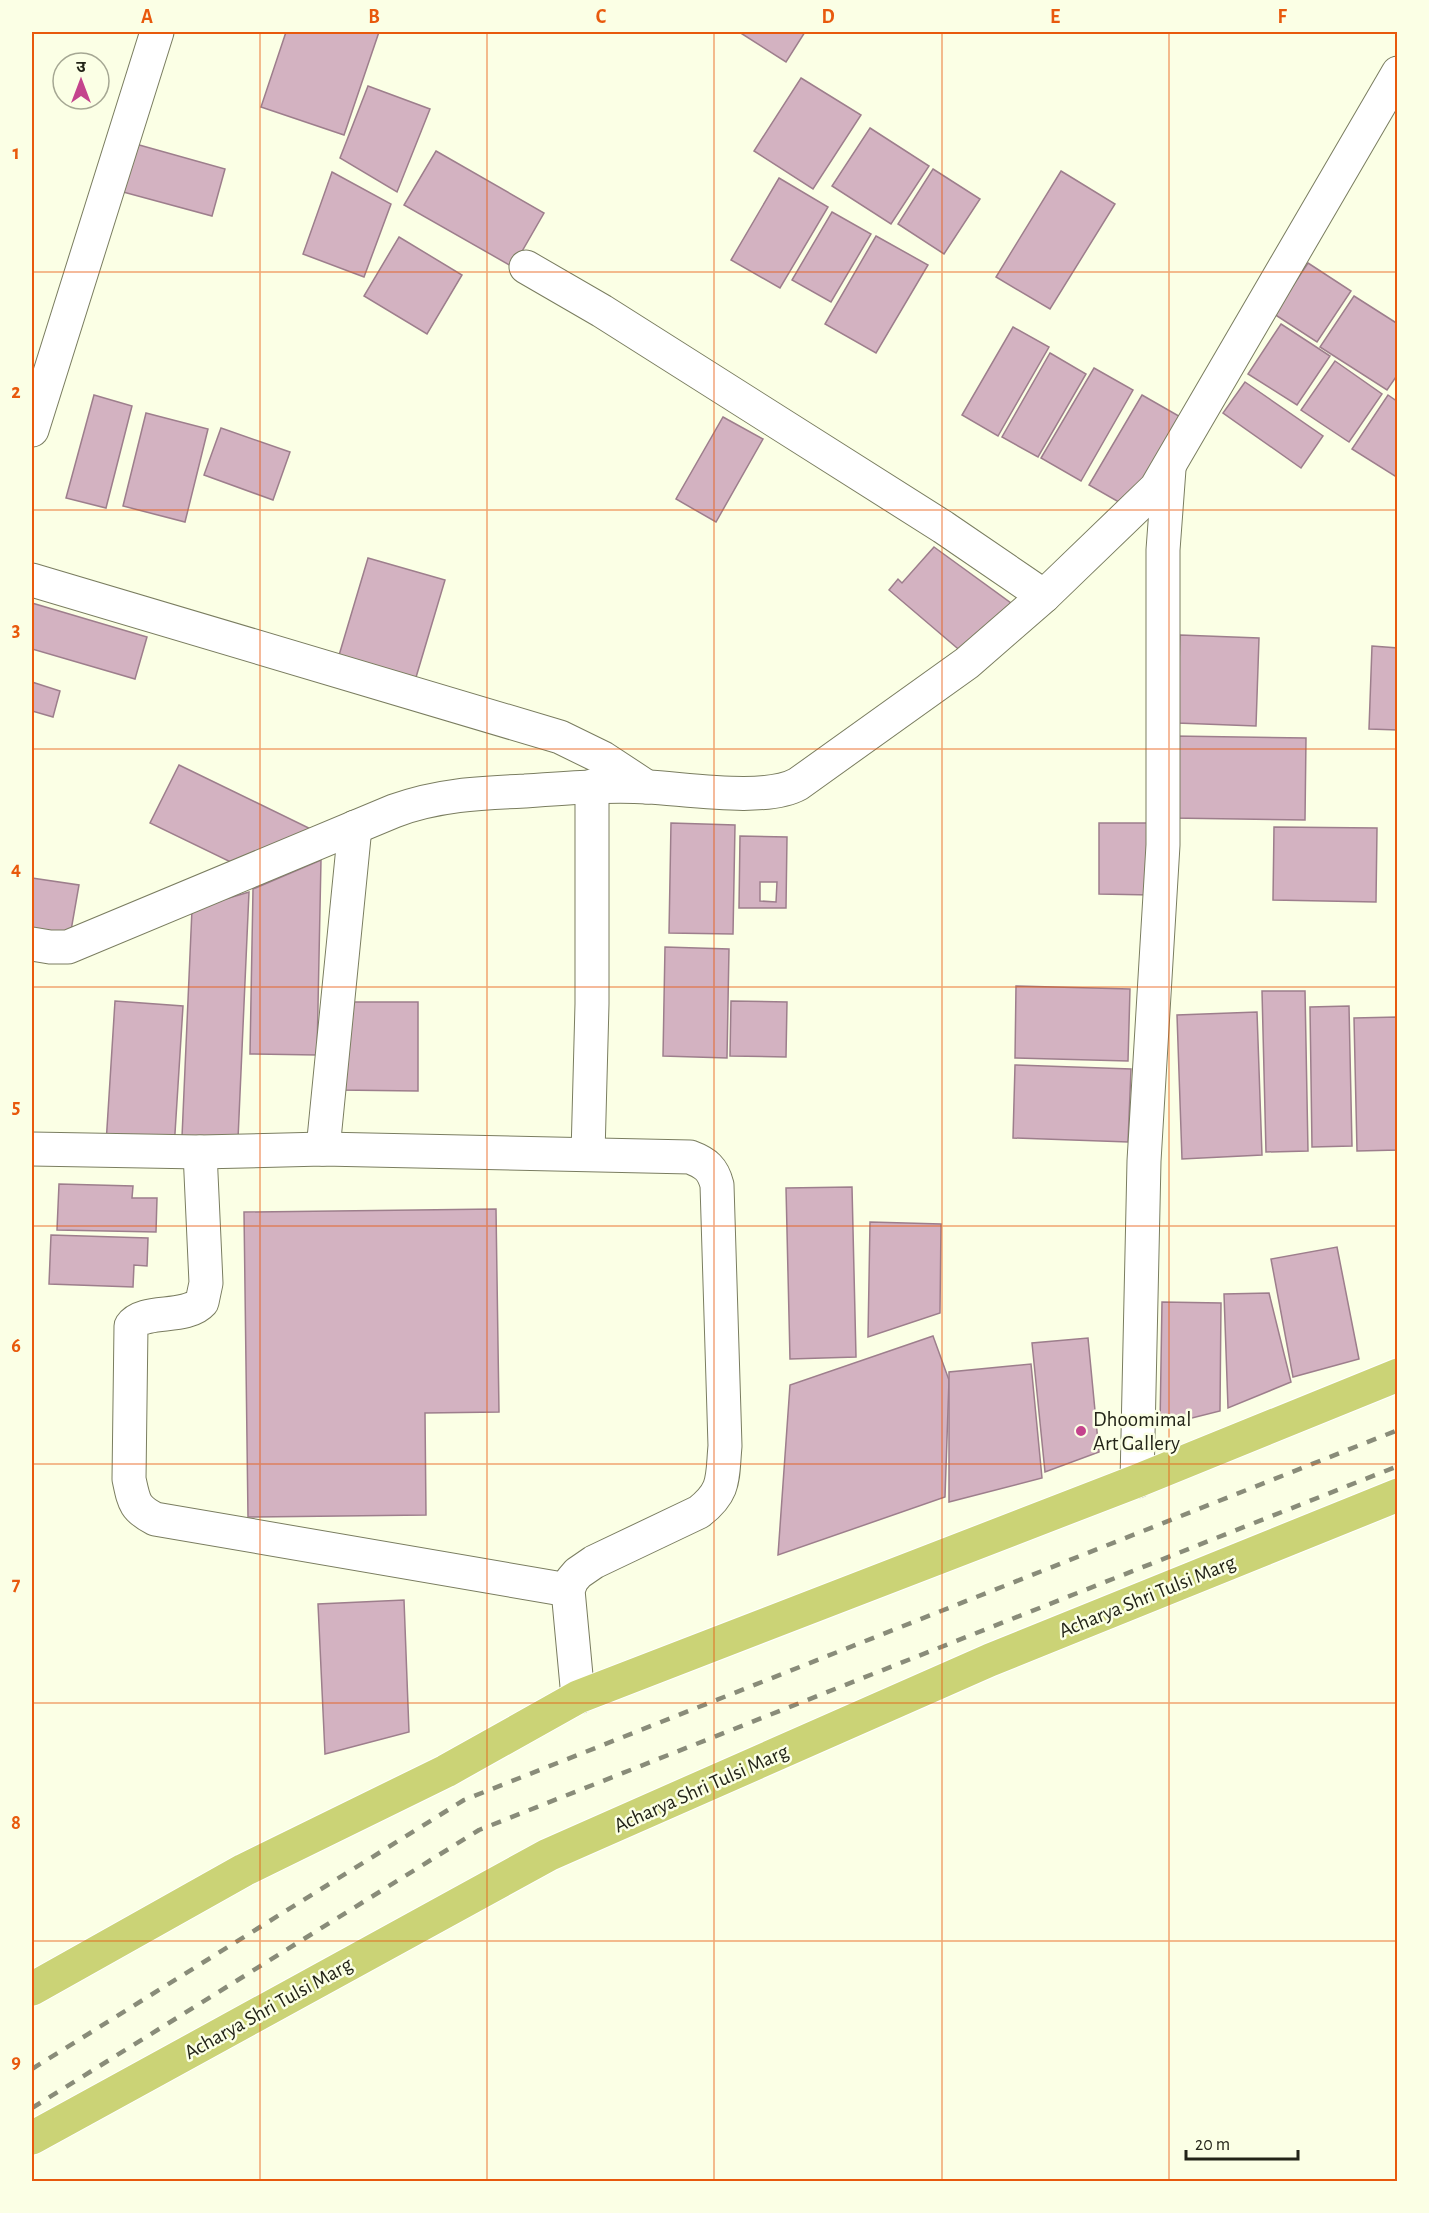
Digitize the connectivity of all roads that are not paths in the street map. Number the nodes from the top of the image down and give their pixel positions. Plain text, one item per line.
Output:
1 (157, 32) edge
2 (1398, 73) edge
3 (526, 267) dead end
4 (32, 430) edge
5 (1169, 469) junction
6 (32, 580) edge
7 (1044, 596) junction
8 (592, 786) junction
9 (647, 787) junction
10 (355, 827) junction
11 (32, 944) edge
12 (32, 1149) edge
13 (323, 1149) junction
14 (200, 1152) junction
15 (588, 1154) junction
16 (1398, 1375) edge
17 (1137, 1481) junction
18 (1398, 1495) edge
19 (568, 1590) junction
20 (578, 1697) junction
21 (32, 1989) edge
22 (32, 2138) edge

1 - 4 street
2 - 5 street
3 - 7 street
5 - 7 street
5 - 17 street
6 - 9 street
7 - 9 street
8 - 9 street
8 - 10 street
8 - 15 street
10 - 11 street
10 - 13 street
12 - 14 street
13 - 14 street
13 - 15 street
14 - 19 street
15 - 19 street
16 - 17 highway
17 - 20 highway
18 - 22 highway, Acharya Shri Tulsi Marg
19 - 20 street
20 - 21 highway

